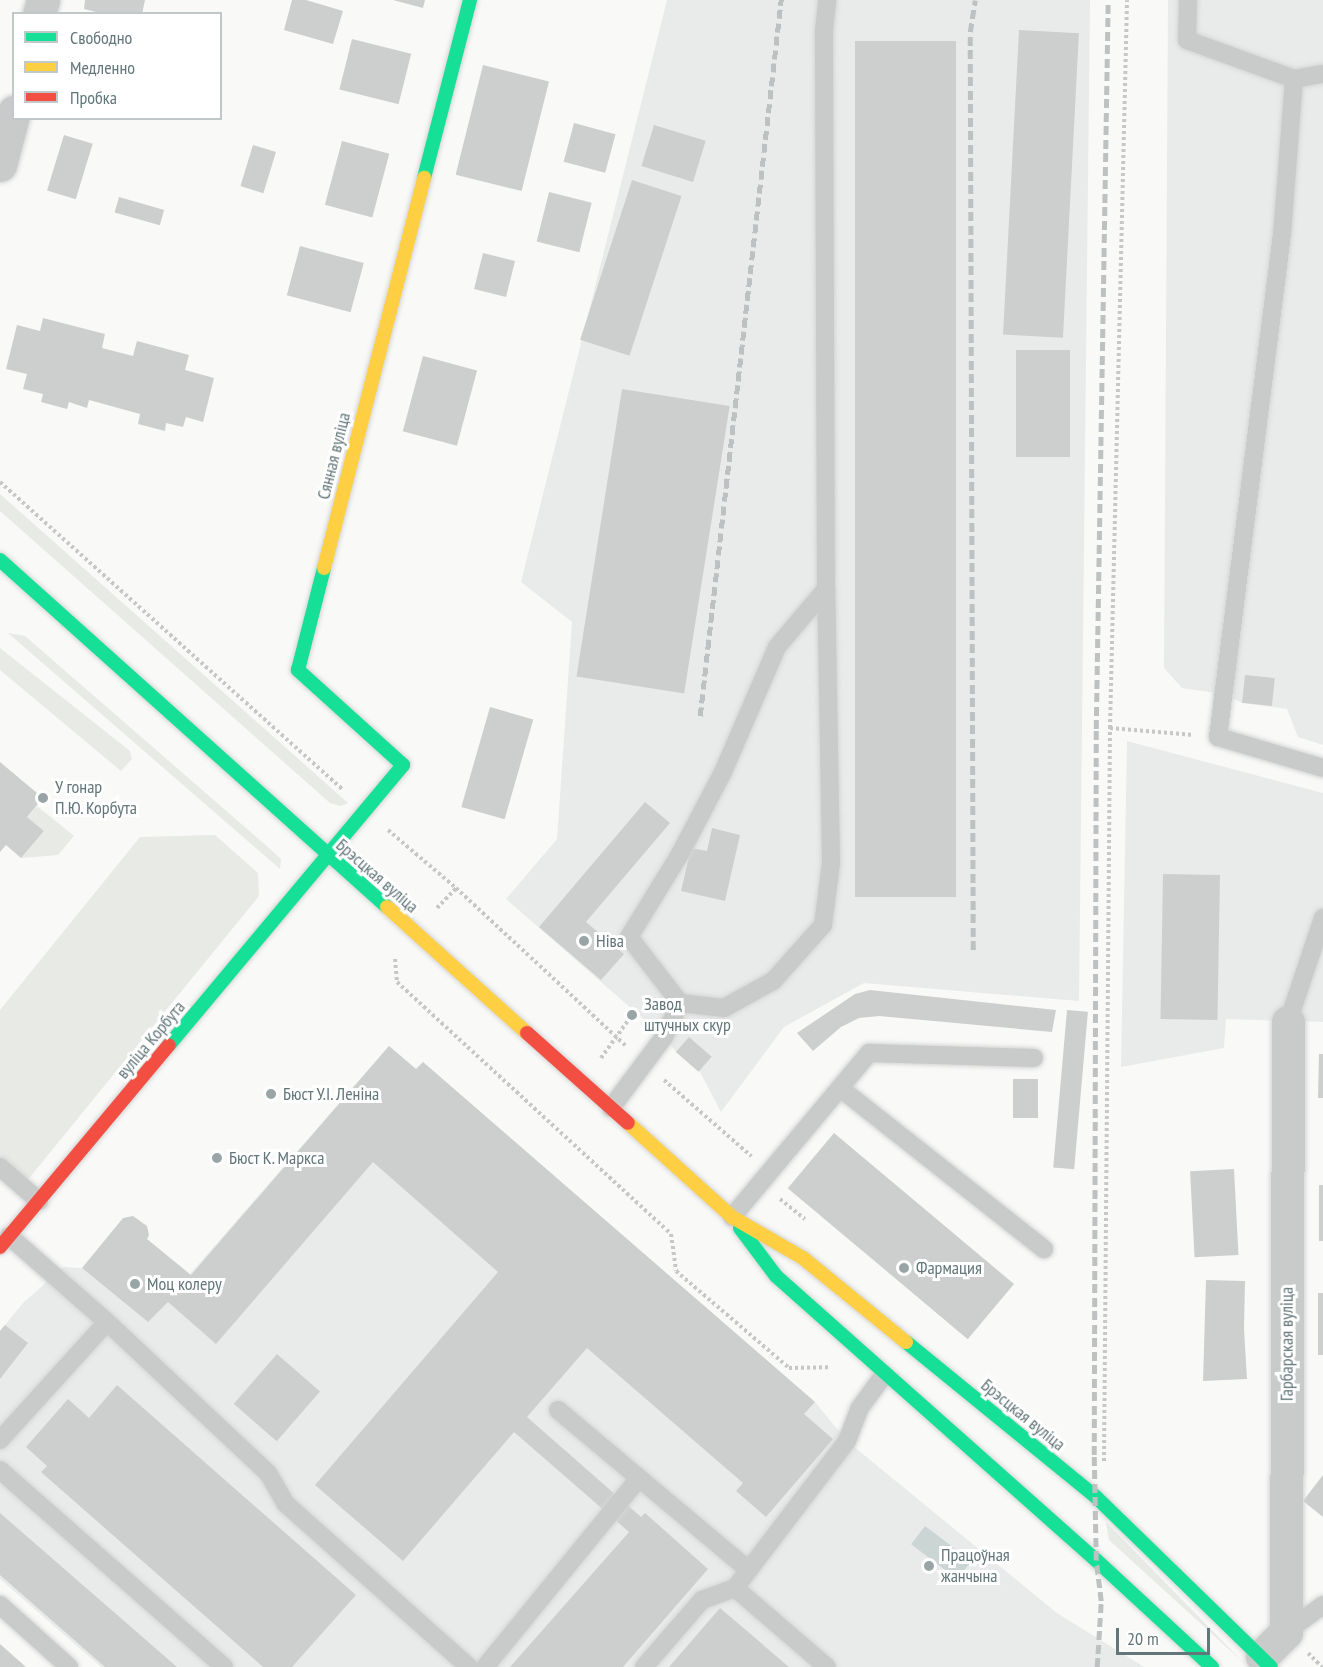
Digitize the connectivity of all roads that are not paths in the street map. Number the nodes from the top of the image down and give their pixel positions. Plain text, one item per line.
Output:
1 (470, 0) edge
2 (827, 0) edge
3 (1188, 0) edge
4 (1323, 74) edge
5 (1294, 79) junction
6 (12, 120) edge
7 (0, 165) edge
8 (0, 560) edge
9 (826, 589) junction
10 (1323, 768) edge
11 (328, 857) junction
12 (1323, 918) edge
13 (680, 1003) junction
14 (1288, 1022) joint
15 (1034, 1058) dead end
16 (840, 1088) junction
17 (610, 1108) junction
18 (0, 1167) edge
19 (39, 1201) junction
20 (732, 1217) junction
21 (5, 1241) edge
22 (1044, 1249) dead end
23 (107, 1322) junction
24 (884, 1375) junction
25 (558, 1410) dead end
26 (0, 1440) edge
27 (0, 1470) edge
28 (639, 1478) junction
29 (749, 1569) junction
30 (735, 1588) junction
31 (0, 1605) edge
32 (1323, 1605) edge
33 (1286, 1632) junction
34 (1267, 1662) edge
35 (69, 1667) edge
36 (224, 1667) edge
37 (469, 1667) edge
38 (485, 1667) edge
39 (644, 1667) edge
40 (827, 1667) edge
41 (1212, 1667) edge

1 - 11 main road, Сянная вуліца
2 - 9 lane
3 - 5 lane
4 - 5 lane
5 - 10 lane
6 - 7 street
8 - 11 main road, Брэсцкая вуліца
9 - 13 lane
9 - 13 lane
11 - 17 main road, Брэсцкая вуліца
11 - 19 main road, вуліца Корбута
12 - 14 lane
13 - 17 lane
14 - 33 street, Гарбарская вуліца
15 - 16 lane
16 - 20 lane
16 - 22 lane
17 - 20 main road, Брэсцкая вуліца
18 - 19 lane
19 - 21 main road, вуліца Корбута
20 - 24 main road, Брэсцкая вуліца
20 - 34 main road, Брэсцкая вуліца
21 - 23 lane
23 - 26 lane
23 - 37 lane
24 - 29 lane
24 - 41 main road, Брэсцкая вуліца
25 - 28 lane
27 - 36 lane
28 - 29 lane
28 - 38 lane
29 - 30 lane
30 - 39 lane
30 - 40 lane
31 - 35 lane
32 - 33 lane
33 - 34 street

